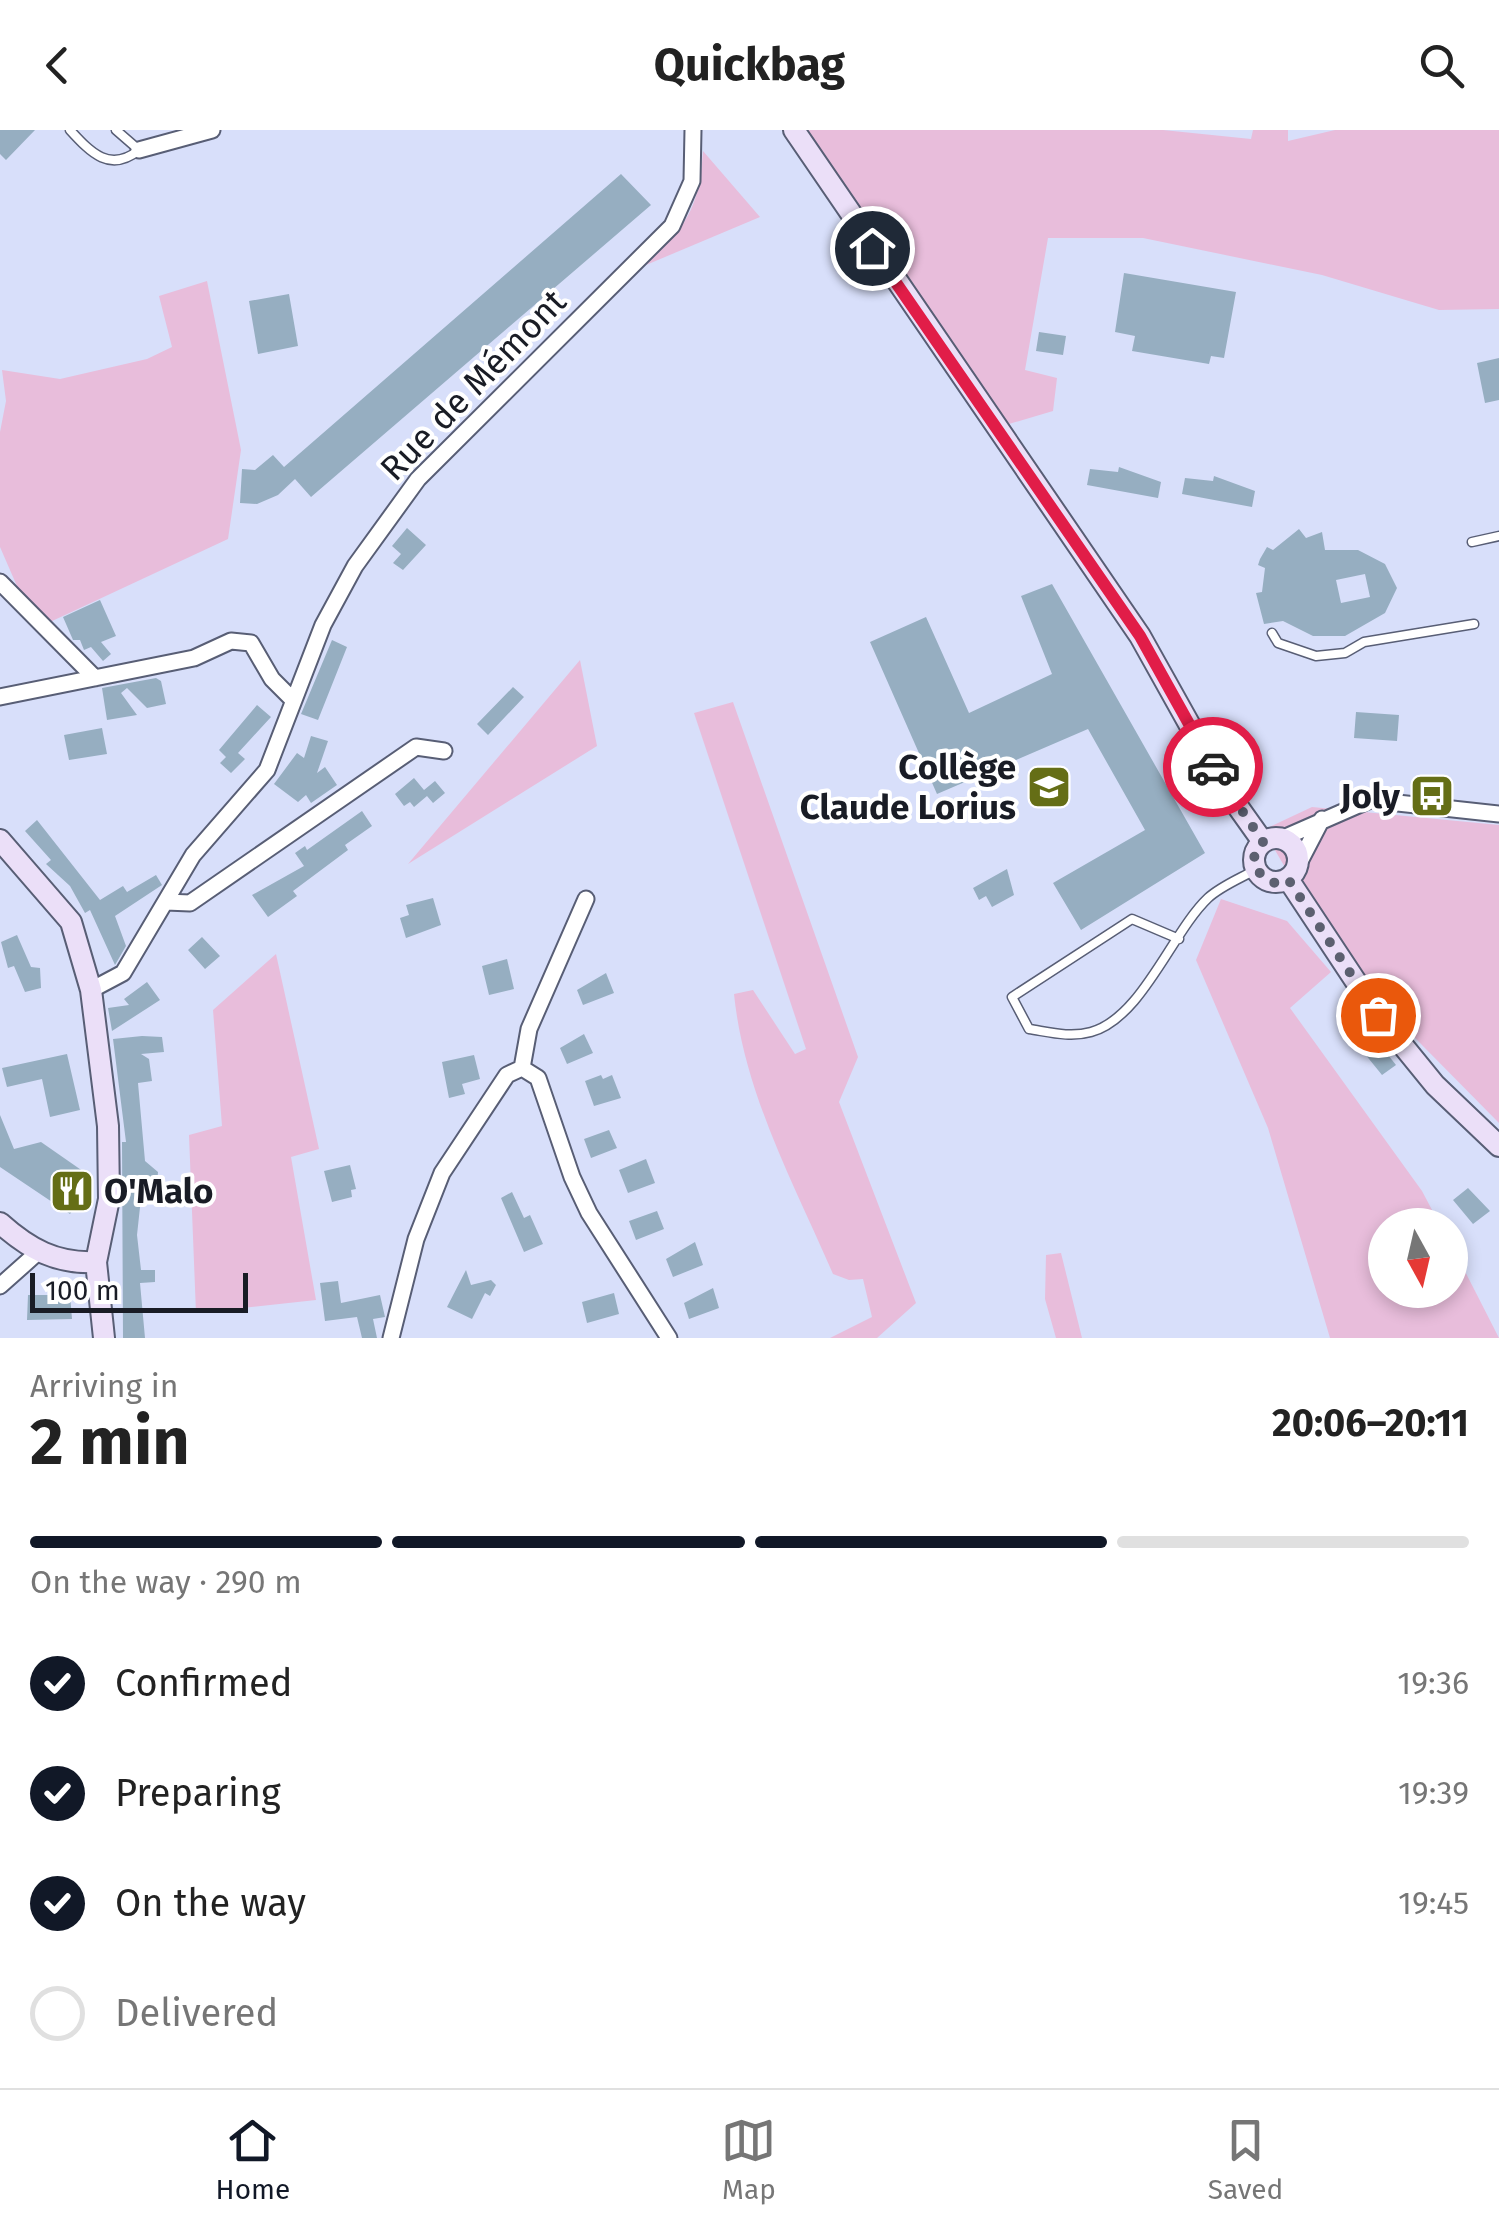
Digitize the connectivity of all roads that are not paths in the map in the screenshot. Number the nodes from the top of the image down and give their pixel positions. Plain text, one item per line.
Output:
1 (70, 130) edge
2 (116, 130) edge
3 (212, 130) edge
4 (693, 130) edge
5 (794, 130) edge
6 (139, 150) junction
7 (1499, 536) edge
8 (1472, 542) dead end
9 (0, 582) edge
10 (1474, 624) dead end
11 (1272, 633) dead end
12 (95, 678) junction
13 (0, 697) edge
14 (292, 699) junction
15 (444, 751) dead end
16 (1499, 814) edge
17 (1322, 819) junction
18 (0, 840) edge
19 (1272, 840) junction
20 (1256, 870) junction
21 (1293, 873) junction
22 (586, 900) dead end
23 (166, 902) junction
24 (1179, 938) junction
25 (90, 990) junction
26 (522, 1068) junction
27 (1499, 1146) edge
28 (0, 1223) edge
29 (37, 1253) junction
30 (96, 1262) junction
31 (0, 1286) edge
32 (104, 1338) edge
33 (390, 1338) edge
34 (669, 1338) edge

1 - 6 lane
2 - 6 lane
3 - 6 street
4 - 14 street, Rue de Mémont
5 - 19 street
7 - 8 lane
9 - 12 street
10 - 11 lane
12 - 13 street
12 - 14 street
14 - 23 street, Rue de Mémont
15 - 23 street
16 - 17 street
17 - 19 street
17 - 21 street
18 - 25 street
19 - 20 street
19 - 21 street
20 - 21 street
20 - 24 lane
21 - 27 street
22 - 26 street
23 - 25 street, Rue de Mémont
24 - 24 lane
25 - 30 street
26 - 33 street
26 - 34 street
28 - 29 street
29 - 30 street
29 - 31 street
30 - 32 street

